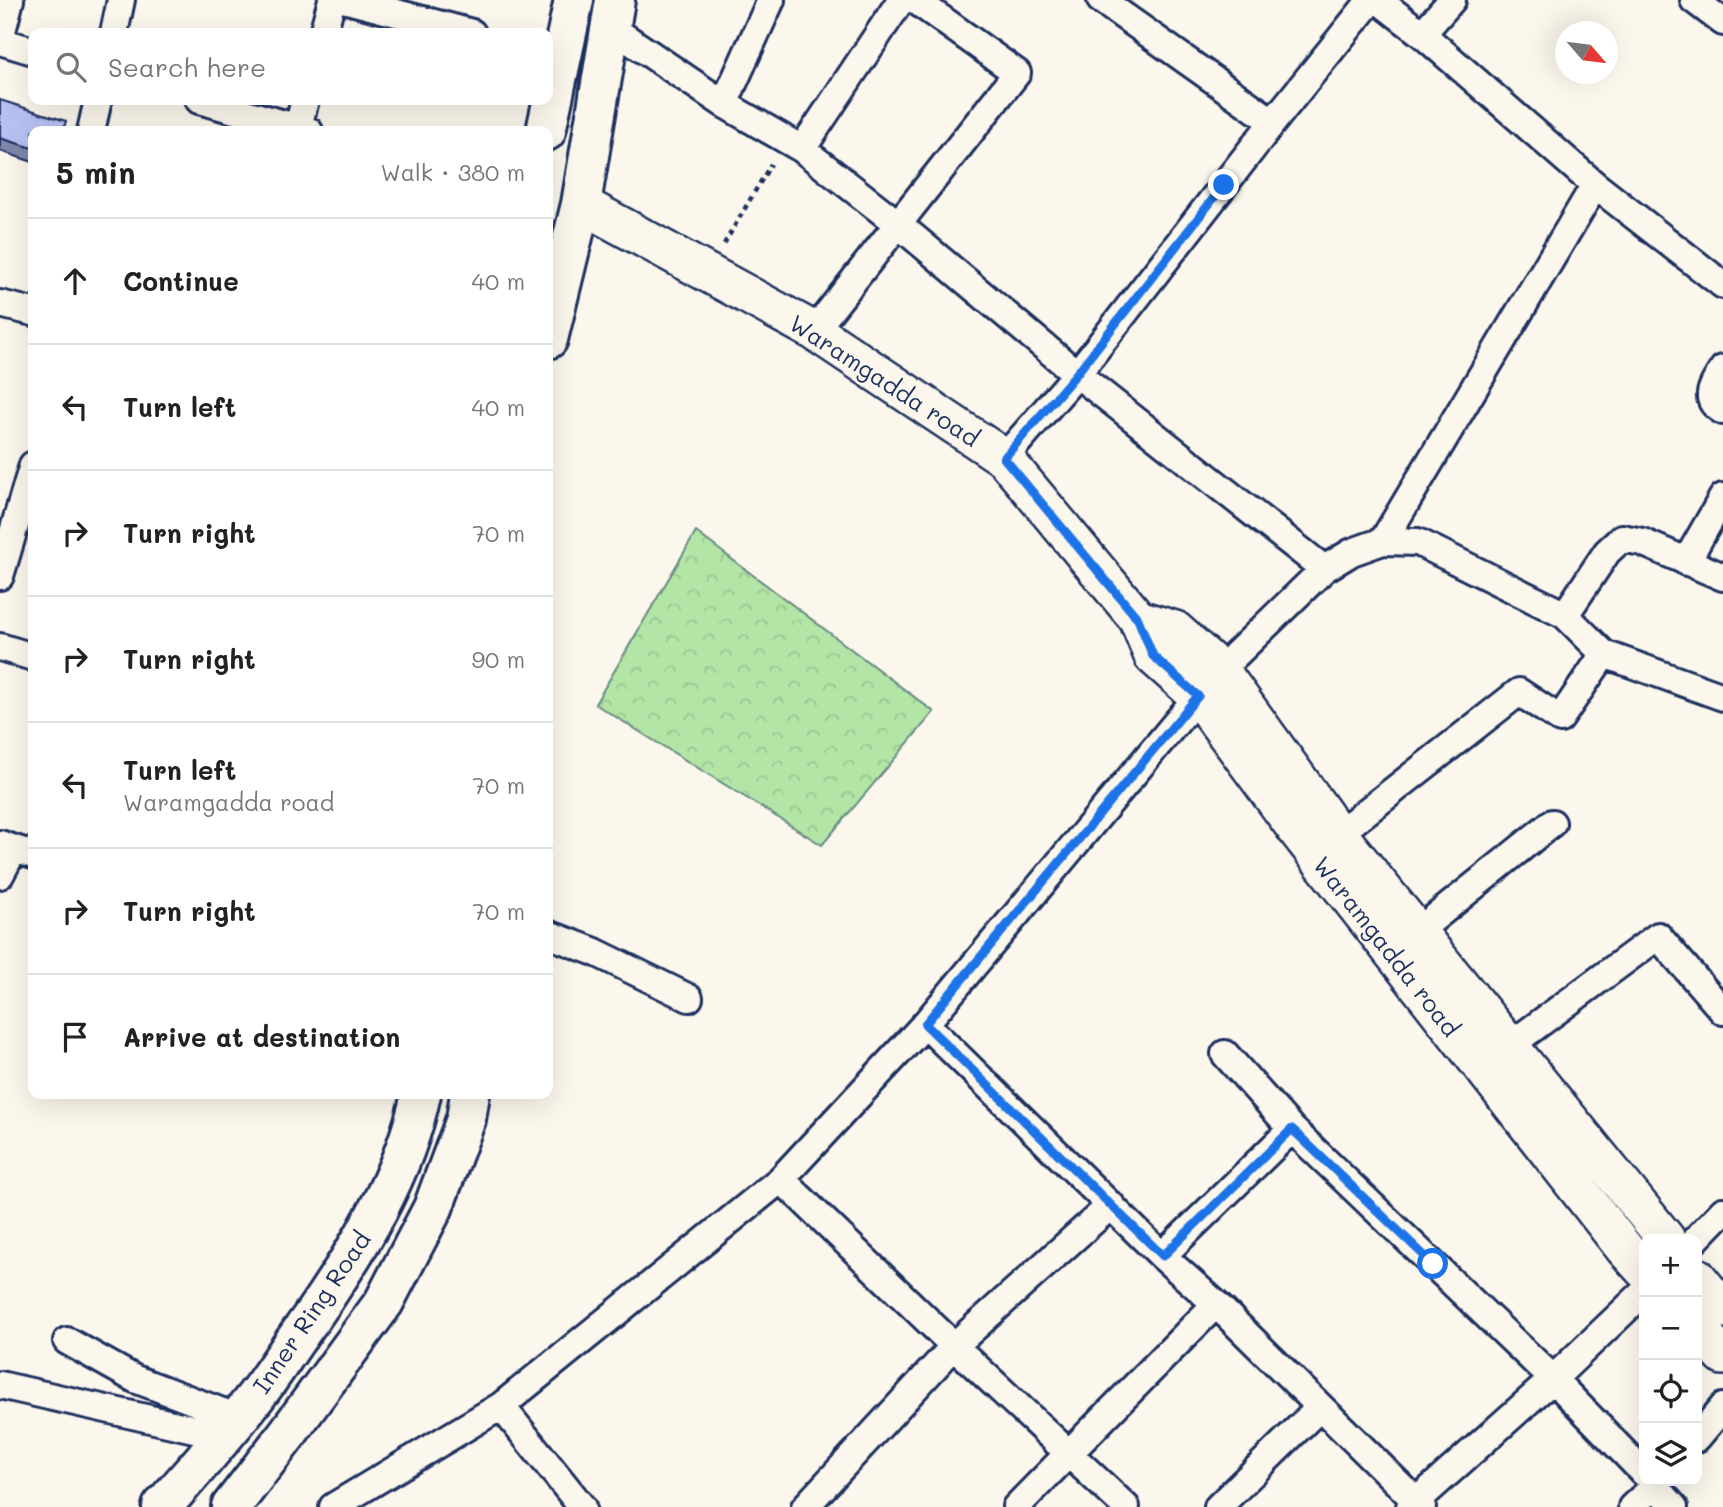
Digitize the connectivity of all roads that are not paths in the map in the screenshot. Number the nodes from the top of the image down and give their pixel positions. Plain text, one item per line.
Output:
1 (10, 0) edge
2 (121, 0) edge
3 (332, 0) edge
4 (347, 0) edge
5 (573, 0) edge
6 (771, 0) edge
7 (901, 0) edge
8 (915, 0) edge
9 (1101, 0) edge
10 (1371, 0) edge
11 (1378, 0) edge
12 (1452, 0) edge
13 (1694, 0) edge
14 (612, 13) edge
15 (1723, 22) edge
16 (115, 28) edge
17 (324, 28) edge
18 (452, 28) edge
19 (1422, 34) junction
20 (0, 40) edge
21 (28, 49) edge
22 (555, 56) edge
23 (724, 104) junction
24 (97, 105) edge
25 (217, 105) edge
26 (305, 105) edge
27 (549, 105) edge
28 (1273, 122) junction
29 (92, 126) edge
30 (288, 126) edge
31 (302, 126) edge
32 (547, 126) edge
33 (794, 144) junction
34 (1595, 185) junction
35 (581, 204) junction
36 (898, 224) junction
37 (1723, 285) edge
38 (0, 304) edge
39 (28, 311) edge
40 (553, 319) edge
41 (814, 331) junction
42 (1723, 369) edge
43 (1077, 373) junction
44 (1723, 411) edge
45 (1004, 458) junction
46 (28, 482) edge
47 (1723, 497) edge
48 (1383, 541) junction
49 (1686, 562) junction
50 (1324, 569) junction
51 (0, 576) edge
52 (1723, 577) edge
53 (1565, 615) junction
54 (0, 647) edge
55 (1604, 654) junction
56 (28, 655) edge
57 (1209, 683) junction
58 (1723, 697) edge
59 (1552, 822) dead end
60 (1338, 834) junction
61 (16, 849) edge
62 (0, 876) edge
63 (1417, 932) junction
64 (553, 936) edge
65 (689, 998) dead end
66 (1723, 1011) edge
67 (925, 1024) junction
68 (1509, 1046) junction
69 (1225, 1054) dead end
70 (420, 1099) edge
71 (469, 1099) edge
72 (1292, 1129) junction
73 (781, 1179) junction
74 (1111, 1205) junction
75 (1723, 1211) edge
76 (1663, 1234) edge
77 (1701, 1234) edge
78 (1163, 1256) junction
79 (1639, 1264) edge
80 (1702, 1283) edge
81 (1639, 1297) edge
82 (1216, 1304) junction
83 (1723, 1309) edge
84 (1702, 1333) edge
85 (66, 1341) dead end
86 (954, 1346) junction
87 (1723, 1356) edge
88 (1553, 1379) junction
89 (0, 1385) edge
90 (501, 1406) junction
91 (1320, 1407) junction
92 (1723, 1407) edge
93 (231, 1427) junction
94 (1702, 1432) edge
95 (1070, 1454) junction
96 (1639, 1466) edge
97 (1648, 1486) edge
98 (1658, 1486) edge
99 (1416, 1505) edge
100 (162, 1507) edge
101 (231, 1507) edge
102 (333, 1507) edge
103 (582, 1507) edge
104 (805, 1507) edge
105 (1016, 1507) edge
106 (1126, 1507) edge
107 (1218, 1507) edge
108 (1632, 1507) edge
109 (1674, 1507) edge

1 - 20 street
2 - 16 street
3 - 17 street
4 - 18 street
5 - 22 highway
6 - 23 street
7 - 33 street
8 - 36 street
9 - 28 street
10 - 28 street
11 - 19 street
12 - 19 street
13 - 15 street
14 - 23 street
14 - 35 highway
19 - 34 street
20 - 21 street
23 - 33 street
24 - 29 street
25 - 30 street
26 - 31 street
27 - 32 highway
28 - 43 street
33 - 36 street
34 - 37 street
34 - 48 street
35 - 40 highway
35 - 41 street, Waramgadda road
36 - 41 street
36 - 43 street
38 - 39 street
41 - 45 street, Waramgadda road
42 - 44 street
43 - 45 street
43 - 50 street
45 - 57 street, Waramgadda road
46 - 51 street
47 - 49 street
48 - 50 street
48 - 53 street
49 - 52 street
49 - 53 street
50 - 57 street
53 - 55 street
54 - 56 street
55 - 58 street
55 - 60 street
57 - 60 street, Waramgadda road
57 - 67 street
57 - 79 street, Waramgadda road
59 - 63 street
60 - 63 street, Waramgadda road
61 - 62 street
63 - 68 street, Waramgadda road
64 - 65 street
66 - 68 street
67 - 73 street
67 - 74 street
68 - 76 street, Waramgadda road
69 - 72 street
70 - 93 highway, Inner Ring Road
71 - 101 highway, Inner Ring Road
72 - 78 street
72 - 88 street
73 - 86 street
73 - 90 street
74 - 78 street
74 - 86 street
75 - 77 street
78 - 82 street
80 - 83 street
81 - 88 street
82 - 91 street
82 - 95 street
84 - 87 street
85 - 93 street
86 - 95 street
86 - 104 street
88 - 96 street
88 - 99 street
89 - 93 street
90 - 102 street
90 - 103 street
91 - 99 street
91 - 107 street
92 - 94 street
93 - 100 highway, Inner Ring Road
95 - 105 street
95 - 106 street
97 - 108 street
98 - 109 street

